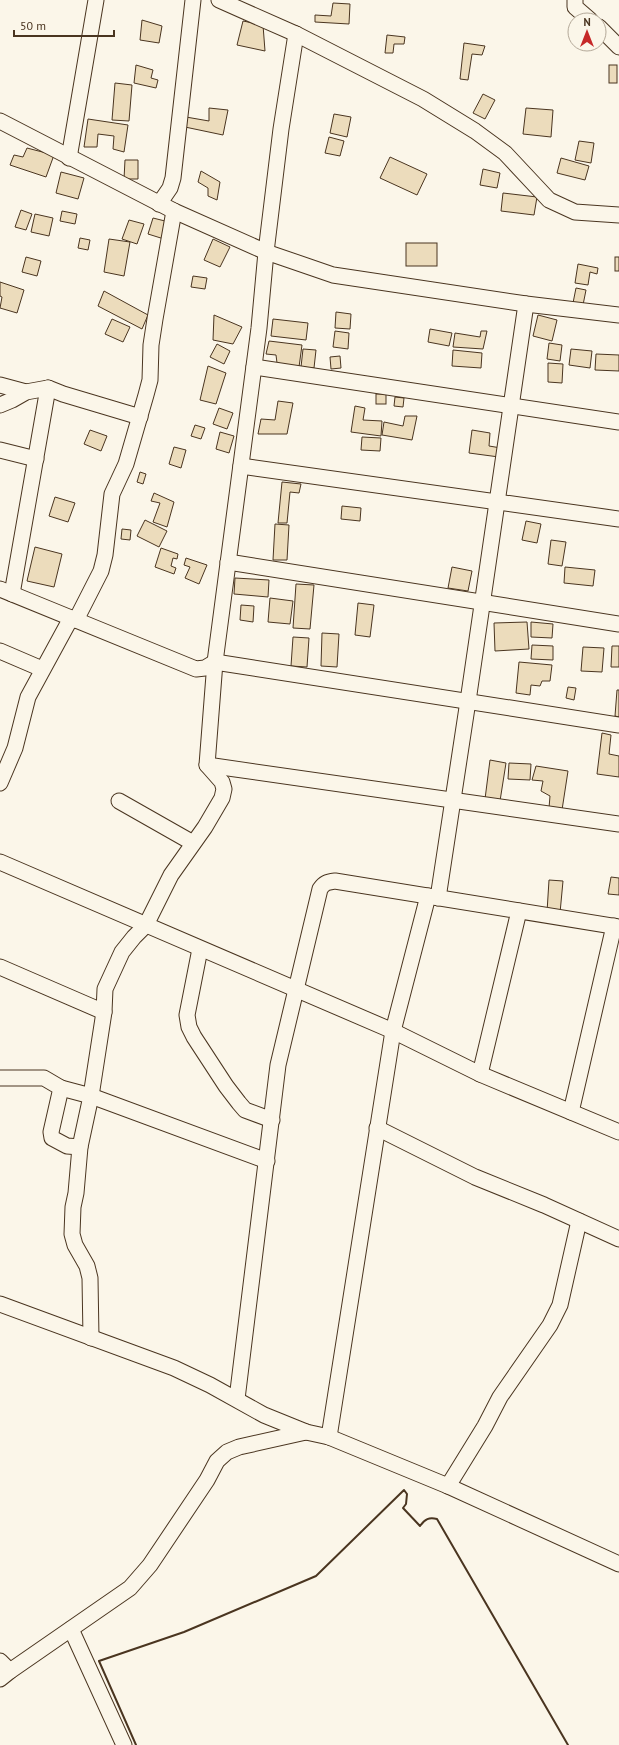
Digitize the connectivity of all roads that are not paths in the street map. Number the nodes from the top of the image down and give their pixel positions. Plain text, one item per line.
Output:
1 (96, 0) edge
2 (193, 0) edge
3 (219, 0) edge
4 (572, 2) edge
5 (582, 12) edge
6 (296, 34) junction
7 (607, 35) edge
8 (619, 47) edge
9 (0, 121) edge
10 (70, 158) junction
11 (160, 204) junction
12 (174, 211) junction
13 (619, 215) edge
14 (266, 252) junction
15 (526, 304) junction
16 (619, 315) edge
17 (254, 367) junction
18 (0, 385) edge
19 (48, 388) junction
20 (26, 392) junction
21 (511, 404) junction
22 (0, 405) edge
23 (140, 417) junction
24 (619, 422) edge
25 (0, 450) edge
26 (36, 459) junction
27 (241, 466) junction
28 (497, 502) junction
29 (619, 519) edge
30 (228, 562) junction
31 (6, 591) edge
32 (483, 603) junction
33 (73, 619) junction
34 (619, 624) edge
35 (0, 651) edge
36 (215, 662) junction
37 (42, 669) junction
38 (468, 701) junction
39 (619, 725) edge
40 (207, 765) junction
41 (0, 783) edge
42 (453, 799) junction
43 (119, 801) dead end
44 (619, 824) edge
45 (193, 843) junction
46 (0, 862) edge
47 (433, 897) junction
48 (519, 911) junction
49 (146, 925) junction
50 (617, 926) edge
51 (200, 949) junction
52 (0, 967) edge
53 (297, 990) junction
54 (104, 1012) junction
55 (393, 1031) junction
56 (480, 1074) junction
57 (0, 1078) edge
58 (61, 1088) junction
59 (91, 1096) junction
60 (571, 1112) junction
61 (272, 1120) junction
62 (377, 1128) junction
63 (619, 1132) edge
64 (80, 1147) junction
65 (267, 1161) junction
66 (580, 1221) junction
67 (619, 1239) edge
68 (0, 1304) edge
69 (91, 1338) junction
70 (237, 1399) junction
71 (306, 1432) junction
72 (329, 1437) junction
73 (448, 1486) junction
74 (619, 1564) edge
75 (71, 1629) junction
76 (3, 1670) edge
77 (124, 1745) edge

1 - 10 street
2 - 11 street
3 - 6 street
4 - 5 street
6 - 13 street
6 - 14 street
7 - 8 street
9 - 10 street
10 - 11 street
11 - 12 street
12 - 14 street
12 - 23 street
14 - 15 street
14 - 17 street
15 - 16 street
15 - 21 street
17 - 21 street
17 - 27 street
18 - 20 street
19 - 20 street
19 - 23 street
19 - 26 street
20 - 22 street
21 - 24 street
21 - 28 street
23 - 33 street
25 - 26 street
26 - 31 street
27 - 28 street
27 - 30 street
28 - 29 street
28 - 32 street
30 - 32 street
30 - 36 street
31 - 33 street
32 - 34 street
32 - 38 street
33 - 36 street
33 - 37 street
35 - 37 street
36 - 38 street
36 - 40 street
37 - 41 street
38 - 39 street
38 - 42 street
40 - 42 street
40 - 45 street
42 - 44 street
42 - 47 street
43 - 45 street
45 - 49 street
46 - 49 street
47 - 48 street
47 - 53 street
47 - 55 street
48 - 50 street
48 - 56 street
49 - 51 street
49 - 54 street
50 - 60 street
51 - 53 street
51 - 61 street
52 - 54 street
53 - 55 street
53 - 61 street
54 - 59 street
55 - 56 street
55 - 62 street
56 - 60 street
57 - 58 street
58 - 59 street
58 - 64 street
59 - 64 street
59 - 65 street
60 - 63 street
61 - 65 street
62 - 66 street
62 - 72 street
64 - 69 street
65 - 70 street
66 - 67 street
66 - 73 street
68 - 69 street
69 - 70 street
70 - 71 street
71 - 72 street
71 - 75 street
72 - 73 street
73 - 74 street
75 - 76 street
75 - 77 street

